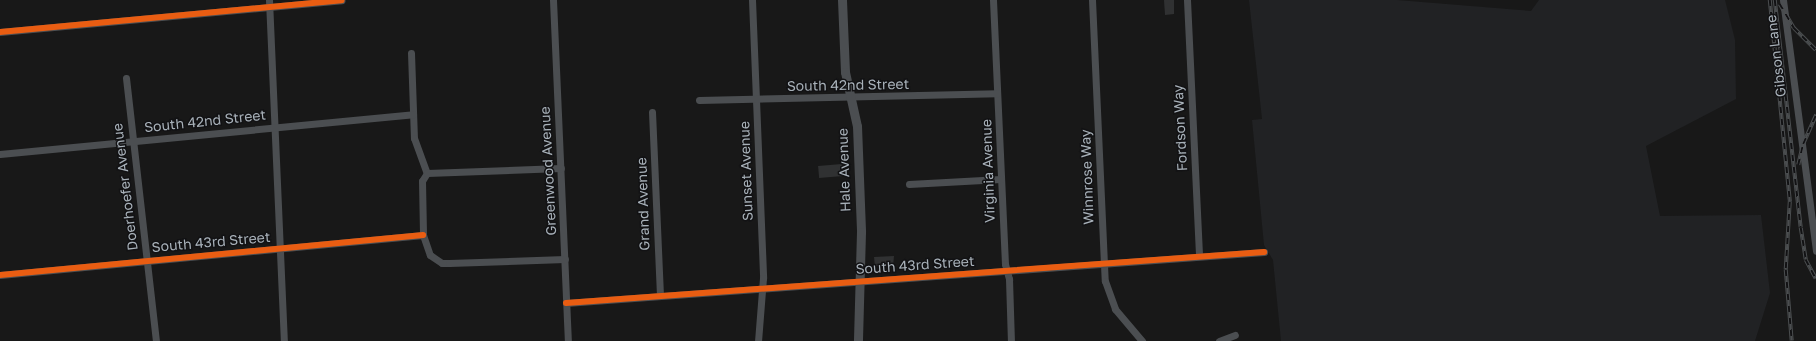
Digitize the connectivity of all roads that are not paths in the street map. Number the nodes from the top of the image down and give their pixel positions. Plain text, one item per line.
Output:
1 (269, 0) edge
2 (342, 0) edge
3 (553, 0) edge
4 (752, 0) edge
5 (842, 0) edge
6 (993, 0) edge
7 (1092, 0) edge
8 (1187, 0) edge
9 (1783, 0) edge
10 (269, 8) junction
11 (0, 32) edge
12 (411, 53) dead end
13 (126, 78) dead end
14 (997, 93) junction
15 (852, 99) junction
16 (699, 100) dead end
17 (756, 100) junction
18 (652, 112) dead end
19 (413, 114) junction
20 (274, 127) junction
21 (133, 141) junction
22 (0, 154) edge
23 (560, 168) junction
24 (427, 173) junction
25 (1001, 179) junction
26 (909, 184) dead end
27 (423, 235) junction
28 (279, 248) junction
29 (1816, 251) edge
30 (1264, 252) dead end
31 (1198, 256) junction
32 (565, 258) junction
33 (147, 260) junction
34 (1104, 263) junction
35 (1006, 270) junction
36 (0, 275) edge
37 (858, 281) junction
38 (762, 288) junction
39 (660, 296) junction
40 (566, 303) junction
41 (1235, 335) dead end
42 (156, 341) edge
43 (284, 341) edge
44 (568, 341) edge
45 (758, 341) edge
46 (858, 341) edge
47 (1011, 341) edge
48 (1142, 341) edge
49 (1219, 341) edge

1 - 10 street
2 - 10 street
3 - 23 street, Greenwood Avenue
4 - 17 street, Sunset Avenue
5 - 15 street, Hale Avenue
6 - 14 street, Virginia Avenue
7 - 34 street, Winnrose Way
8 - 31 street, Fordson Way
9 - 29 street, Gibson Lane
10 - 11 street
10 - 20 street
12 - 19 street
13 - 21 street, Doerhoefer Avenue
14 - 15 street, South 42nd Street
14 - 25 street, Virginia Avenue
15 - 17 street, South 42nd Street
15 - 37 street, Hale Avenue
16 - 17 street, South 42nd Street
17 - 38 street, Sunset Avenue
18 - 39 street, Grand Avenue
19 - 20 street, South 42nd Street
19 - 24 street
20 - 21 street, South 42nd Street
20 - 28 street
21 - 22 street, South 42nd Street
21 - 33 street, Doerhoefer Avenue
23 - 24 street
23 - 32 street, Greenwood Avenue
24 - 27 street
25 - 26 street
25 - 35 street, Virginia Avenue
27 - 28 street, South 43rd Street
27 - 32 street
28 - 33 street, South 43rd Street
28 - 43 street
30 - 31 street, South 43rd Street
31 - 34 street, South 43rd Street
32 - 40 street, Greenwood Avenue
33 - 36 street, South 43rd Street
33 - 42 street, Doerhoefer Avenue
34 - 35 street, South 43rd Street
34 - 48 street, Winnrose Way
35 - 37 street, South 43rd Street
35 - 47 street, Virginia Avenue
37 - 38 street, South 43rd Street
37 - 46 street, Hale Avenue
38 - 39 street, South 43rd Street
38 - 45 street, Sunset Avenue
39 - 40 street, South 43rd Street
40 - 44 street, Greenwood Avenue
41 - 49 street

